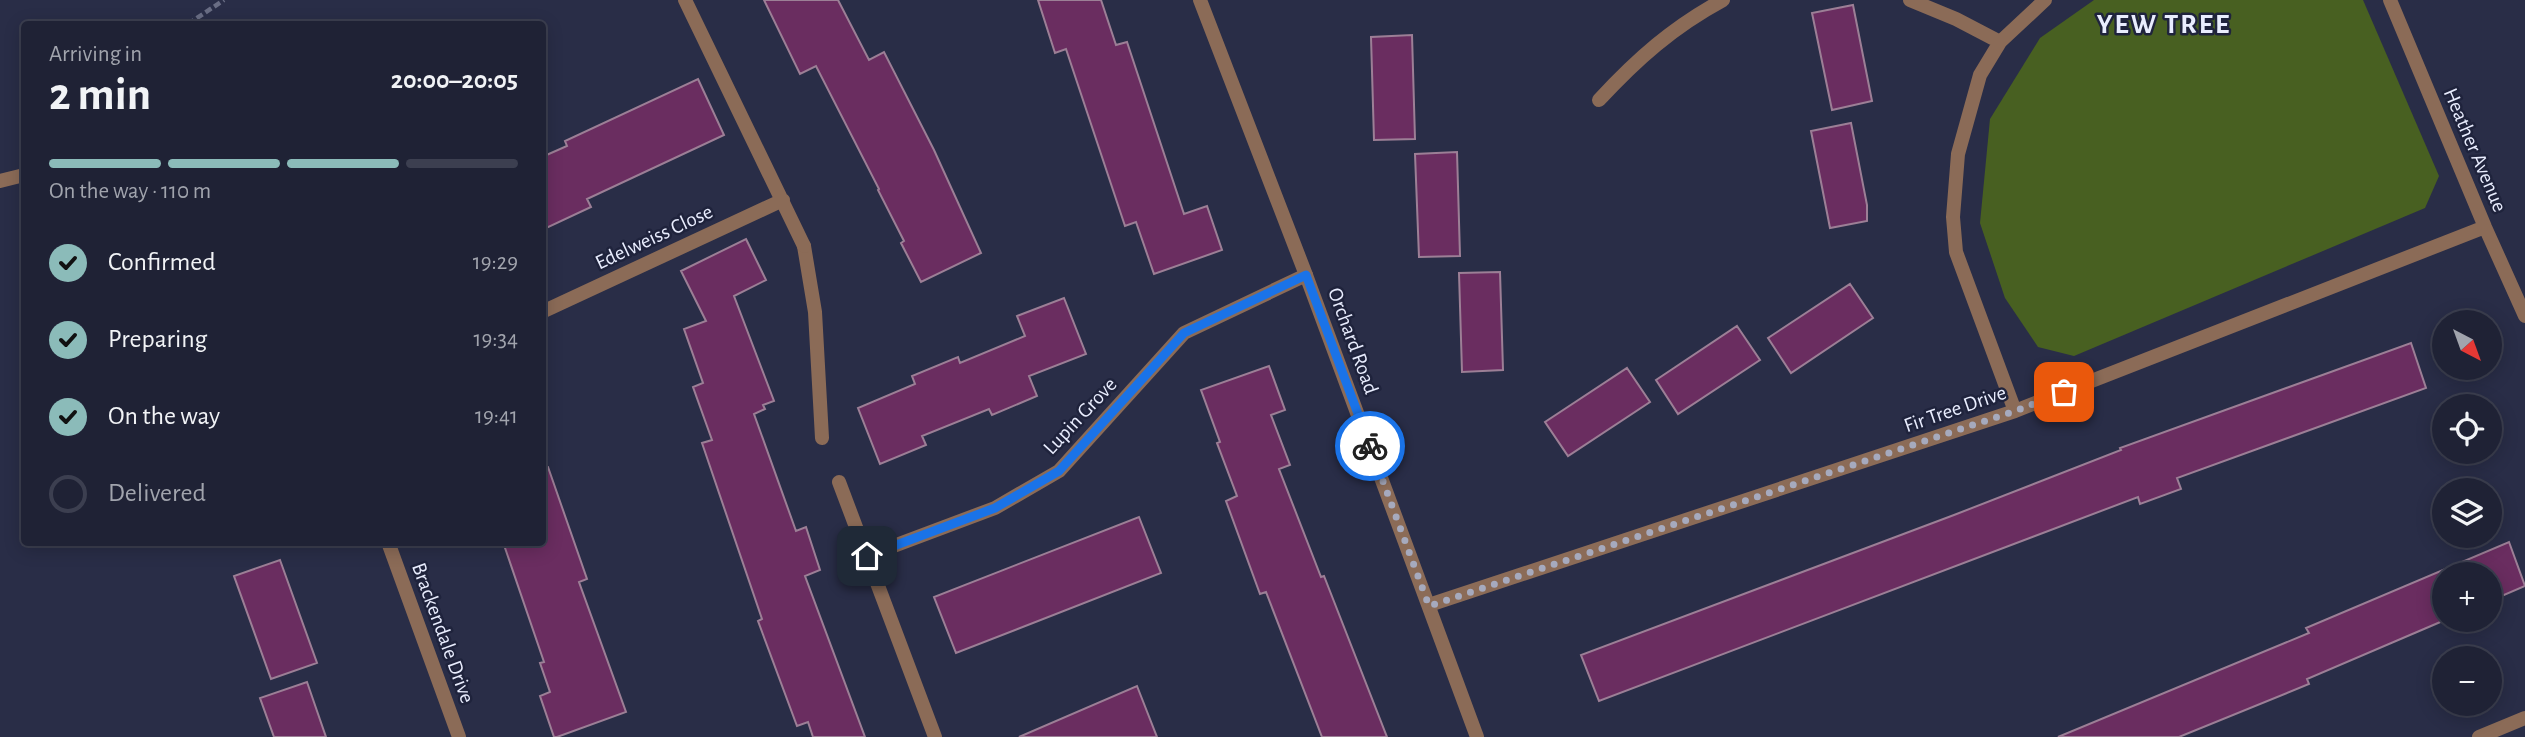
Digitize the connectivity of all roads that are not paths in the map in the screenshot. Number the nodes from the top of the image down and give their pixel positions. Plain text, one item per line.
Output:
1 (685, 0) edge
2 (1200, 0) edge
3 (1723, 0) edge
4 (1910, 0) edge
5 (2045, 0) edge
6 (2390, 0) edge
7 (2000, 42) junction
8 (1599, 100) dead end
9 (21, 176) edge
10 (0, 181) edge
11 (783, 200) junction
12 (2485, 227) junction
13 (1306, 275) junction
14 (546, 310) edge
15 (2525, 316) edge
16 (2015, 411) junction
17 (822, 438) dead end
18 (838, 482) dead end
19 (389, 546) edge
20 (867, 556) junction
21 (1429, 606) junction
22 (2525, 718) edge
23 (459, 737) edge
24 (935, 737) edge
25 (1477, 737) edge
26 (2479, 737) edge

1 - 11 street
2 - 13 street, Orchard Road
3 - 8 street
4 - 7 street
5 - 7 street
6 - 12 street, Heather Avenue
7 - 16 street
9 - 10 street
11 - 14 street, Edelweiss Close
11 - 17 street
12 - 15 street, Heather Avenue
12 - 16 street, Fir Tree Drive
13 - 20 street, Lupin Grove
13 - 21 street, Orchard Road
16 - 21 street, Fir Tree Drive
18 - 20 street
19 - 23 street, Brackendale Drive
20 - 24 street
21 - 25 street, Orchard Road
22 - 26 street

